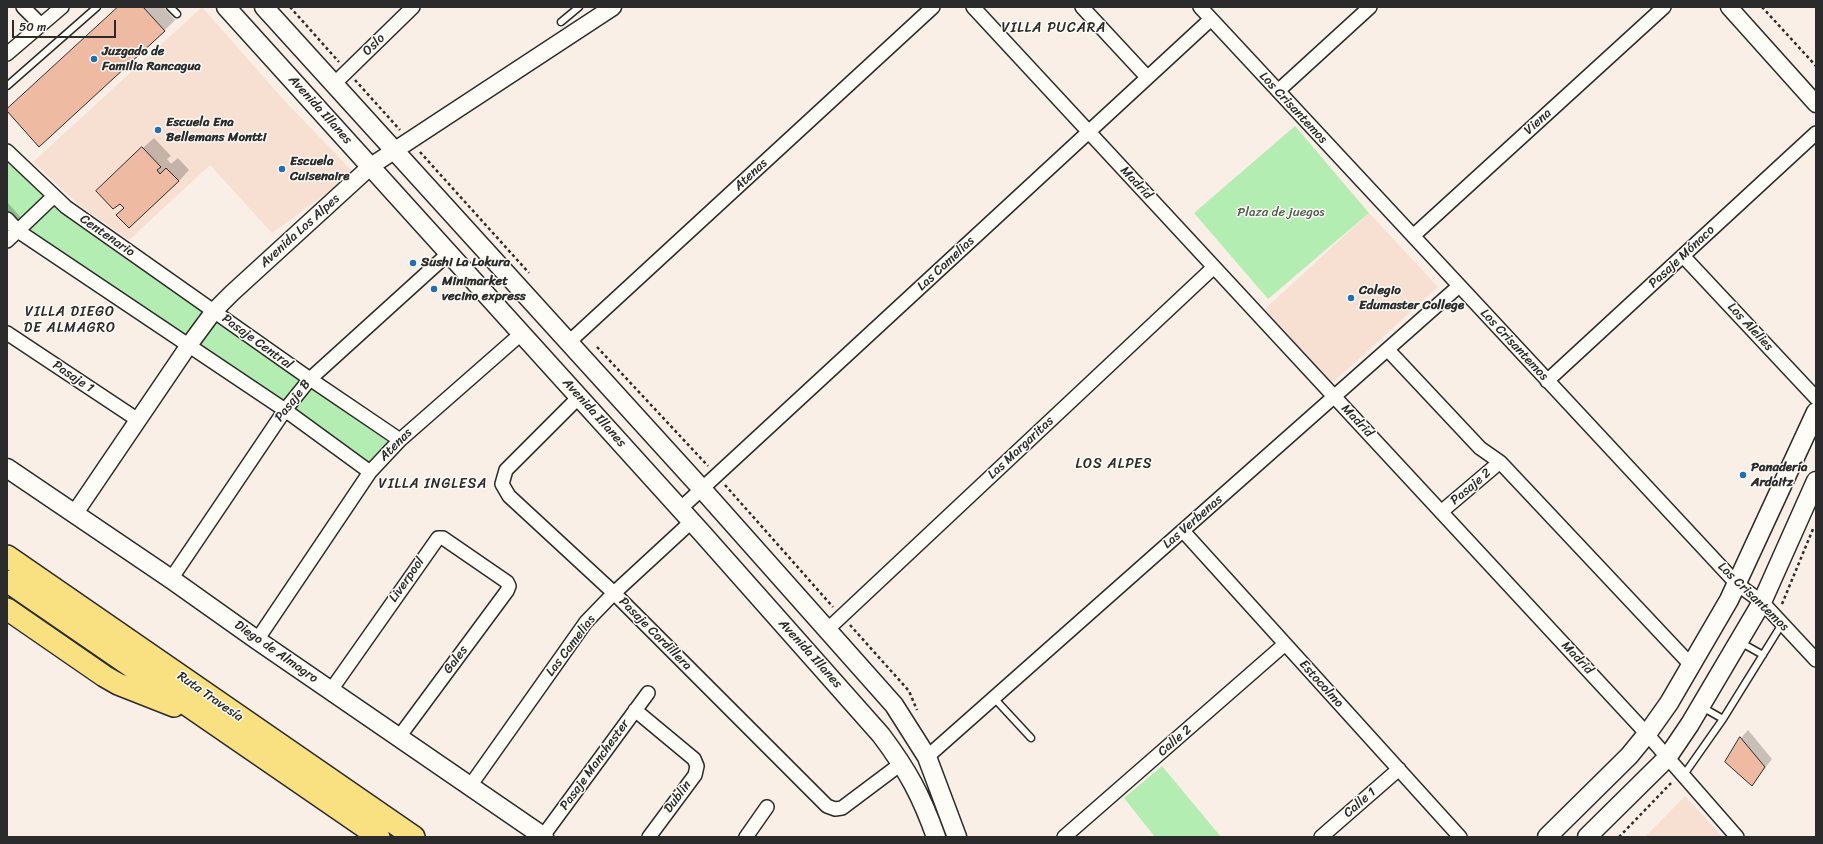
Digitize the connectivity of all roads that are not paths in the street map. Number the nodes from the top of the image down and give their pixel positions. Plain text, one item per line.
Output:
1 (23, 7) edge
2 (62, 7) edge
3 (97, 7) edge
4 (170, 7) edge
5 (226, 7) edge
6 (264, 7) edge
7 (413, 7) edge
8 (579, 7) edge
9 (613, 7) edge
10 (933, 7) edge
11 (973, 7) edge
12 (1082, 7) edge
13 (1200, 7) edge
14 (1370, 7) edge
15 (1664, 7) edge
16 (1729, 7) edge
17 (176, 14) dead end
18 (1211, 18) junction
19 (561, 22) dead end
20 (41, 25) junction
21 (7, 54) edge
22 (1147, 77) junction
23 (334, 84) junction
24 (7, 86) edge
25 (1278, 91) junction
26 (1816, 104) edge
27 (1089, 132) junction
28 (1816, 133) edge
29 (7, 151) edge
30 (395, 151) junction
31 (371, 166) junction
32 (53, 197) junction
33 (7, 218) edge
34 (18, 231) junction
35 (1413, 236) junction
36 (7, 242) edge
37 (449, 253) junction
38 (1683, 256) junction
39 (1214, 267) junction
40 (1460, 286) junction
41 (214, 311) junction
42 (7, 333) edge
43 (522, 333) junction
44 (569, 342) junction
45 (189, 345) junction
46 (1388, 350) junction
47 (310, 379) junction
48 (1548, 381) junction
49 (579, 397) junction
50 (1334, 397) junction
51 (1816, 398) edge
52 (285, 410) junction
53 (1816, 412) edge
54 (138, 420) junction
55 (400, 440) junction
56 (1500, 462) junction
57 (7, 468) edge
58 (370, 472) junction
59 (1816, 481) edge
60 (702, 488) junction
61 (1442, 512) junction
62 (75, 513) junction
63 (686, 515) junction
64 (1182, 531) junction
65 (7, 556) edge
66 (171, 578) junction
67 (7, 581) edge
68 (507, 582) joint
69 (1737, 584) junction
70 (614, 593) junction
71 (1762, 602) junction
72 (7, 609) edge
73 (1782, 624) junction
74 (828, 629) junction
75 (257, 640) junction
76 (1740, 641) junction
77 (1285, 644) junction
78 (1763, 655) junction
79 (1816, 660) edge
80 (1691, 665) junction
81 (331, 690) junction
82 (648, 693) dead end
83 (994, 697) junction
84 (1701, 706) junction
85 (635, 710) junction
86 (208, 719) junction
87 (1723, 719) junction
88 (1647, 734) junction
89 (399, 737) junction
90 (1031, 738) dead end
91 (927, 757) junction
92 (1667, 758) junction
93 (902, 763) junction
94 (1398, 769) junction
95 (1683, 776) junction
96 (470, 786) junction
97 (767, 807) dead end
98 (379, 837) edge
99 (414, 837) edge
100 (543, 837) edge
101 (649, 837) edge
102 (746, 837) edge
103 (936, 837) edge
104 (957, 837) edge
105 (1064, 837) edge
106 (1321, 837) edge
107 (1460, 837) edge
108 (1547, 837) edge
109 (1587, 837) edge
110 (1737, 837) edge

1 - 20 street
2 - 20 street
3 - 24 lane
4 - 17 lane
5 - 31 main road, Avenida Illanes
6 - 23 main road
7 - 23 street, Oslo
8 - 19 lane
9 - 30 street, Avenida Los Alpes
10 - 44 street, Atenas
11 - 27 street, Madrid
12 - 22 street
13 - 18 street, Los Crisantemos
14 - 25 street
15 - 35 street, Viena
16 - 26 street
18 - 22 street, Las Camelias
18 - 25 street, Los Crisantemos
20 - 21 street
22 - 27 street, Las Camelias
23 - 30 main road
25 - 35 street, Los Crisantemos
27 - 39 street, Madrid
27 - 60 street, Las Camelias
28 - 38 street, Pasaje Mónaco
29 - 32 street, Centenario
30 - 31 street, Avenida Los Alpes
30 - 44 main road
31 - 37 main road, Avenida Illanes
31 - 41 street, Avenida Los Alpes
32 - 34 street
32 - 41 street, Centenario
33 - 34 street
34 - 36 street
34 - 45 street
35 - 40 street, Los Crisantemos
37 - 43 main road, Avenida Illanes
37 - 47 street, Pasaje B
38 - 48 street, Pasaje Mónaco
38 - 51 street, Los Alelies
39 - 50 street, Madrid
39 - 74 street, Las Margaritas
40 - 46 street, Las Verbenas
40 - 48 street, Los Crisantemos
41 - 45 street, Avenida Los Alpes
41 - 47 street, Pasaje Central
42 - 54 street, Pasaje 1
43 - 49 main road, Avenida Illanes
43 - 55 street, Atenas
44 - 60 main road
45 - 52 street
45 - 54 street, Avenida Los Alpes
46 - 50 street, Las Verbenas
46 - 56 street
47 - 52 street, Pasaje B
47 - 55 street, Pasaje Central
48 - 69 street, Los Crisantemos
49 - 63 main road, Avenida Illanes
49 - 70 street, Pasaje Cordillera
50 - 61 street, Madrid
50 - 64 street, Las Verbenas
52 - 58 street
52 - 66 street, Pasaje B
53 - 69 main road
54 - 62 street, Avenida Los Alpes
55 - 58 street, Atenas
56 - 61 street, Pasaje 2
56 - 80 street
57 - 62 main road, Diego de Almagro
58 - 75 street, Atenas
59 - 71 main road
60 - 63 street, Las Camelias
60 - 74 main road
61 - 88 street, Madrid
62 - 66 main road, Diego de Almagro
63 - 70 street, Las Camelias
63 - 93 main road, Avenida Illanes
64 - 77 street, Estocolmo
64 - 83 street, Las Verbenas
65 - 99 highway, Ruta Travesía
66 - 75 main road, Diego de Almagro
67 - 86 highway, Ruta Travesía
68 - 81 street, Liverpool
68 - 89 street, Gales
69 - 71 street, Los Crisantemos
69 - 80 main road
70 - 93 street, Pasaje Cordillera
70 - 96 street, Las Camelias
71 - 73 street, Los Crisantemos
71 - 76 main road
72 - 86 highway
73 - 78 lane
73 - 79 street, Los Crisantemos
74 - 91 main road
75 - 81 main road, Diego de Almagro
76 - 78 lane
76 - 84 main road
77 - 94 street, Estocolmo
77 - 105 street, Calle 2
78 - 87 lane
80 - 88 main road
81 - 89 main road, Diego de Almagro
82 - 85 street, Pasaje Manchester
83 - 90 lane
83 - 91 street, Las Verbenas
84 - 87 lane
84 - 92 main road
85 - 100 street, Pasaje Manchester
85 - 101 street, Dublin
86 - 98 highway, Ruta Travesía
87 - 95 lane
88 - 92 street, Madrid
88 - 108 main road
89 - 96 main road, Diego de Almagro
91 - 104 main road
92 - 95 street, Madrid
92 - 109 main road
93 - 103 main road, Avenida Illanes
94 - 106 street, Calle 1
94 - 107 street, Estocolmo
95 - 110 street, Madrid
96 - 100 main road, Diego de Almagro
97 - 102 street

